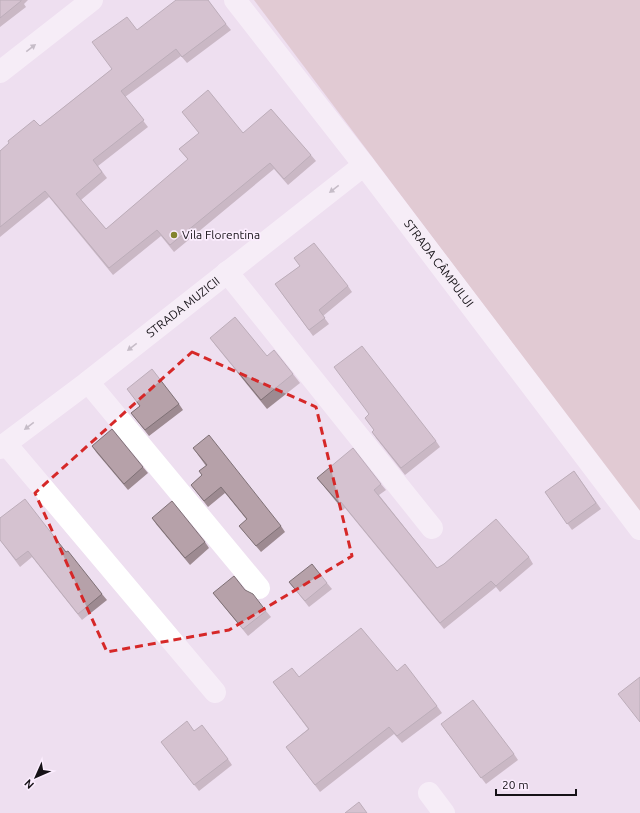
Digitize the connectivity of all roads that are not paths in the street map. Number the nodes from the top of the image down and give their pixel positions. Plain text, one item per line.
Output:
1 (92, 0) edge
2 (235, 0) edge
3 (0, 72) edge
4 (364, 165) junction
5 (227, 272) junction
6 (88, 382) junction
7 (3, 446) edge
8 (432, 528) dead end
9 (640, 529) edge
10 (259, 588) dead end
11 (214, 692) dead end
12 (429, 793) dead end
13 (444, 813) edge

3 -> 1 street
2 - 4 street, STRADA CÂMPULUI
4 -> 5 street, STRADA MUZICII
4 - 9 street, STRADA CÂMPULUI
5 -> 6 street, STRADA MUZICII
5 - 8 street
6 -> 7 street, STRADA MUZICII
6 - 10 street
7 - 11 street
12 - 13 street

